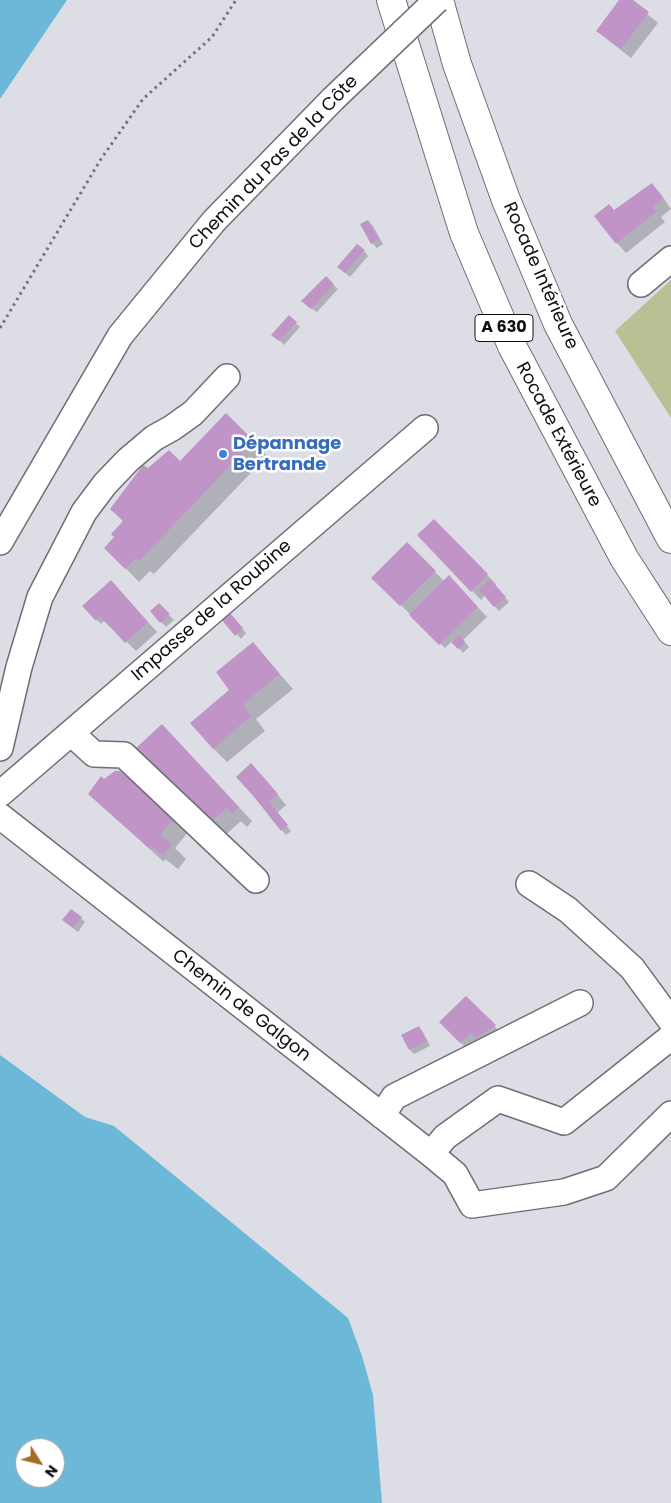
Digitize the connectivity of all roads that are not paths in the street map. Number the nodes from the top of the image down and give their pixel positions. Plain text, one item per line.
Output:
1 (391, 0) edge
2 (438, 0) edge
3 (671, 259) edge
4 (641, 284) dead end
5 (226, 377) dead end
6 (425, 428) dead end
7 (671, 539) edge
8 (0, 542) edge
9 (671, 631) edge
10 (71, 733) junction
11 (0, 748) edge
12 (0, 794) edge
13 (0, 816) edge
14 (256, 880) dead end
15 (529, 884) dead end
16 (580, 1003) dead end
17 (671, 1021) edge
18 (671, 1037) edge
19 (671, 1114) edge
20 (382, 1116) junction
21 (431, 1154) junction

1 - 9 highway, Rocade Extérieure / A 630
2 - 7 highway, Rocade Intérieure / A 630
2 - 8 street, Chemin du Pas de la Côte, bridge
3 - 4 street
5 - 11 street
6 - 10 street, Impasse de la Roubine
10 - 12 street, Impasse de la Roubine
10 - 14 street
13 - 20 street, Chemin de Galgon
15 - 17 street
16 - 20 street
18 - 21 street
19 - 21 street, Chemin de Galgon
20 - 21 street, Chemin de Galgon

